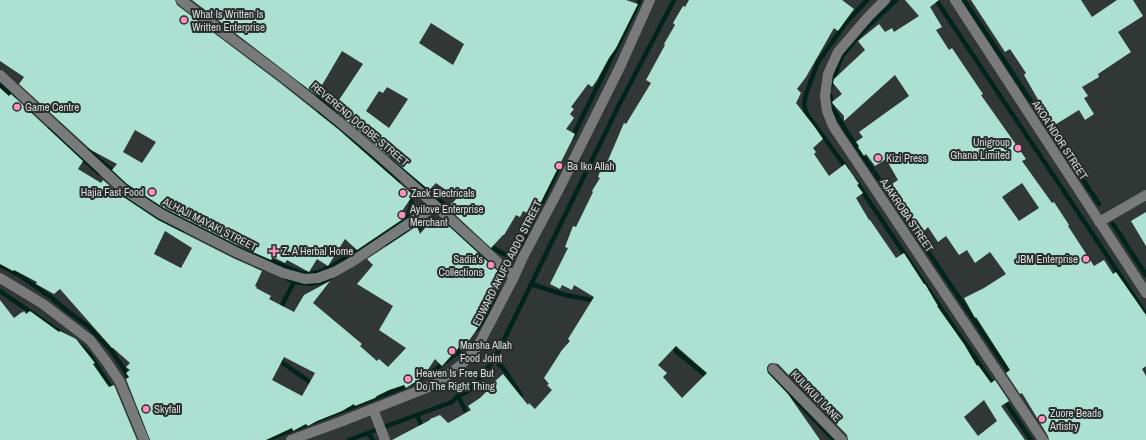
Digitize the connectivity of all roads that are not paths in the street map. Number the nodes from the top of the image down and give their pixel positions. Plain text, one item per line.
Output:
1 (181, 0) edge
2 (650, 0) edge
3 (885, 0) edge
4 (955, 0) edge
5 (0, 76) edge
6 (1146, 195) edge
7 (435, 206) junction
8 (1099, 222) junction
9 (0, 278) edge
10 (514, 278) junction
11 (1146, 293) edge
12 (773, 369) dead end
13 (373, 409) junction
14 (385, 439) edge
15 (144, 440) edge
16 (291, 440) edge
17 (842, 440) edge
18 (1043, 440) edge

1 - 7 street, REVEREND DOGBE STREET
2 - 10 street, EDWARD AKUFO ADDO STREET
3 - 18 street, AJAKROBA STREET
4 - 8 street, AKOA NDOR STREET
5 - 7 street, ALHAJI MAYAKI STREET
6 - 8 street
7 - 10 street, REVEREND DOGBE STREET
8 - 11 street, AKOA NDOR STREET
9 - 15 street
10 - 13 street, EDWARD AKUFO ADDO STREET
12 - 17 street, KULIKULI LANE
13 - 14 street
13 - 16 street, EDWARD AKUFO ADDO STREET

